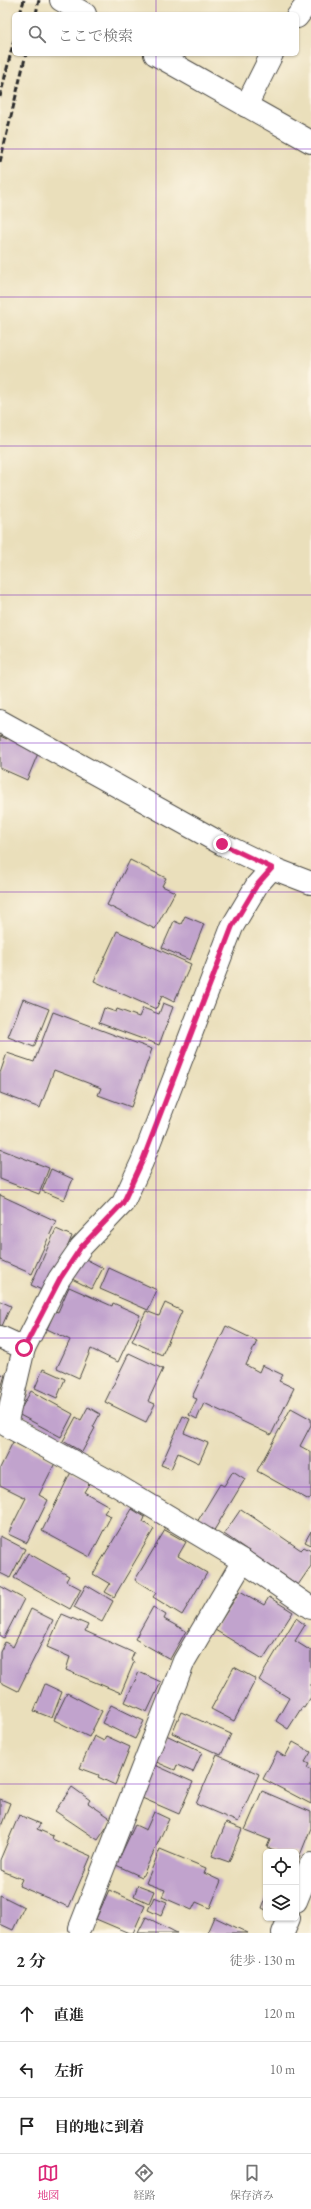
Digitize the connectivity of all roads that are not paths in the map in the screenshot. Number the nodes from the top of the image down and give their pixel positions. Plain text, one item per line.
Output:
1 (61, 0) edge
2 (310, 0) edge
3 (82, 12) edge
4 (299, 14) edge
5 (158, 56) edge
6 (271, 56) edge
7 (246, 106) junction
8 (311, 142) edge
9 (0, 721) edge
10 (272, 868) junction
11 (311, 883) edge
12 (0, 1337) edge
13 (24, 1348) junction
14 (3, 1432) edge
15 (243, 1561) junction
16 (311, 1608) edge
17 (311, 1864) edge
18 (299, 1894) edge
19 (288, 1921) edge
20 (80, 1931) edge
21 (283, 1933) edge

1 - 3 street
2 - 4 street
5 - 7 street
6 - 7 street
7 - 8 street
9 - 10 street
10 - 11 street
10 - 13 street
12 - 13 street
13 - 14 street
14 - 15 street
15 - 16 street
15 - 20 street
17 - 18 street
19 - 21 street

